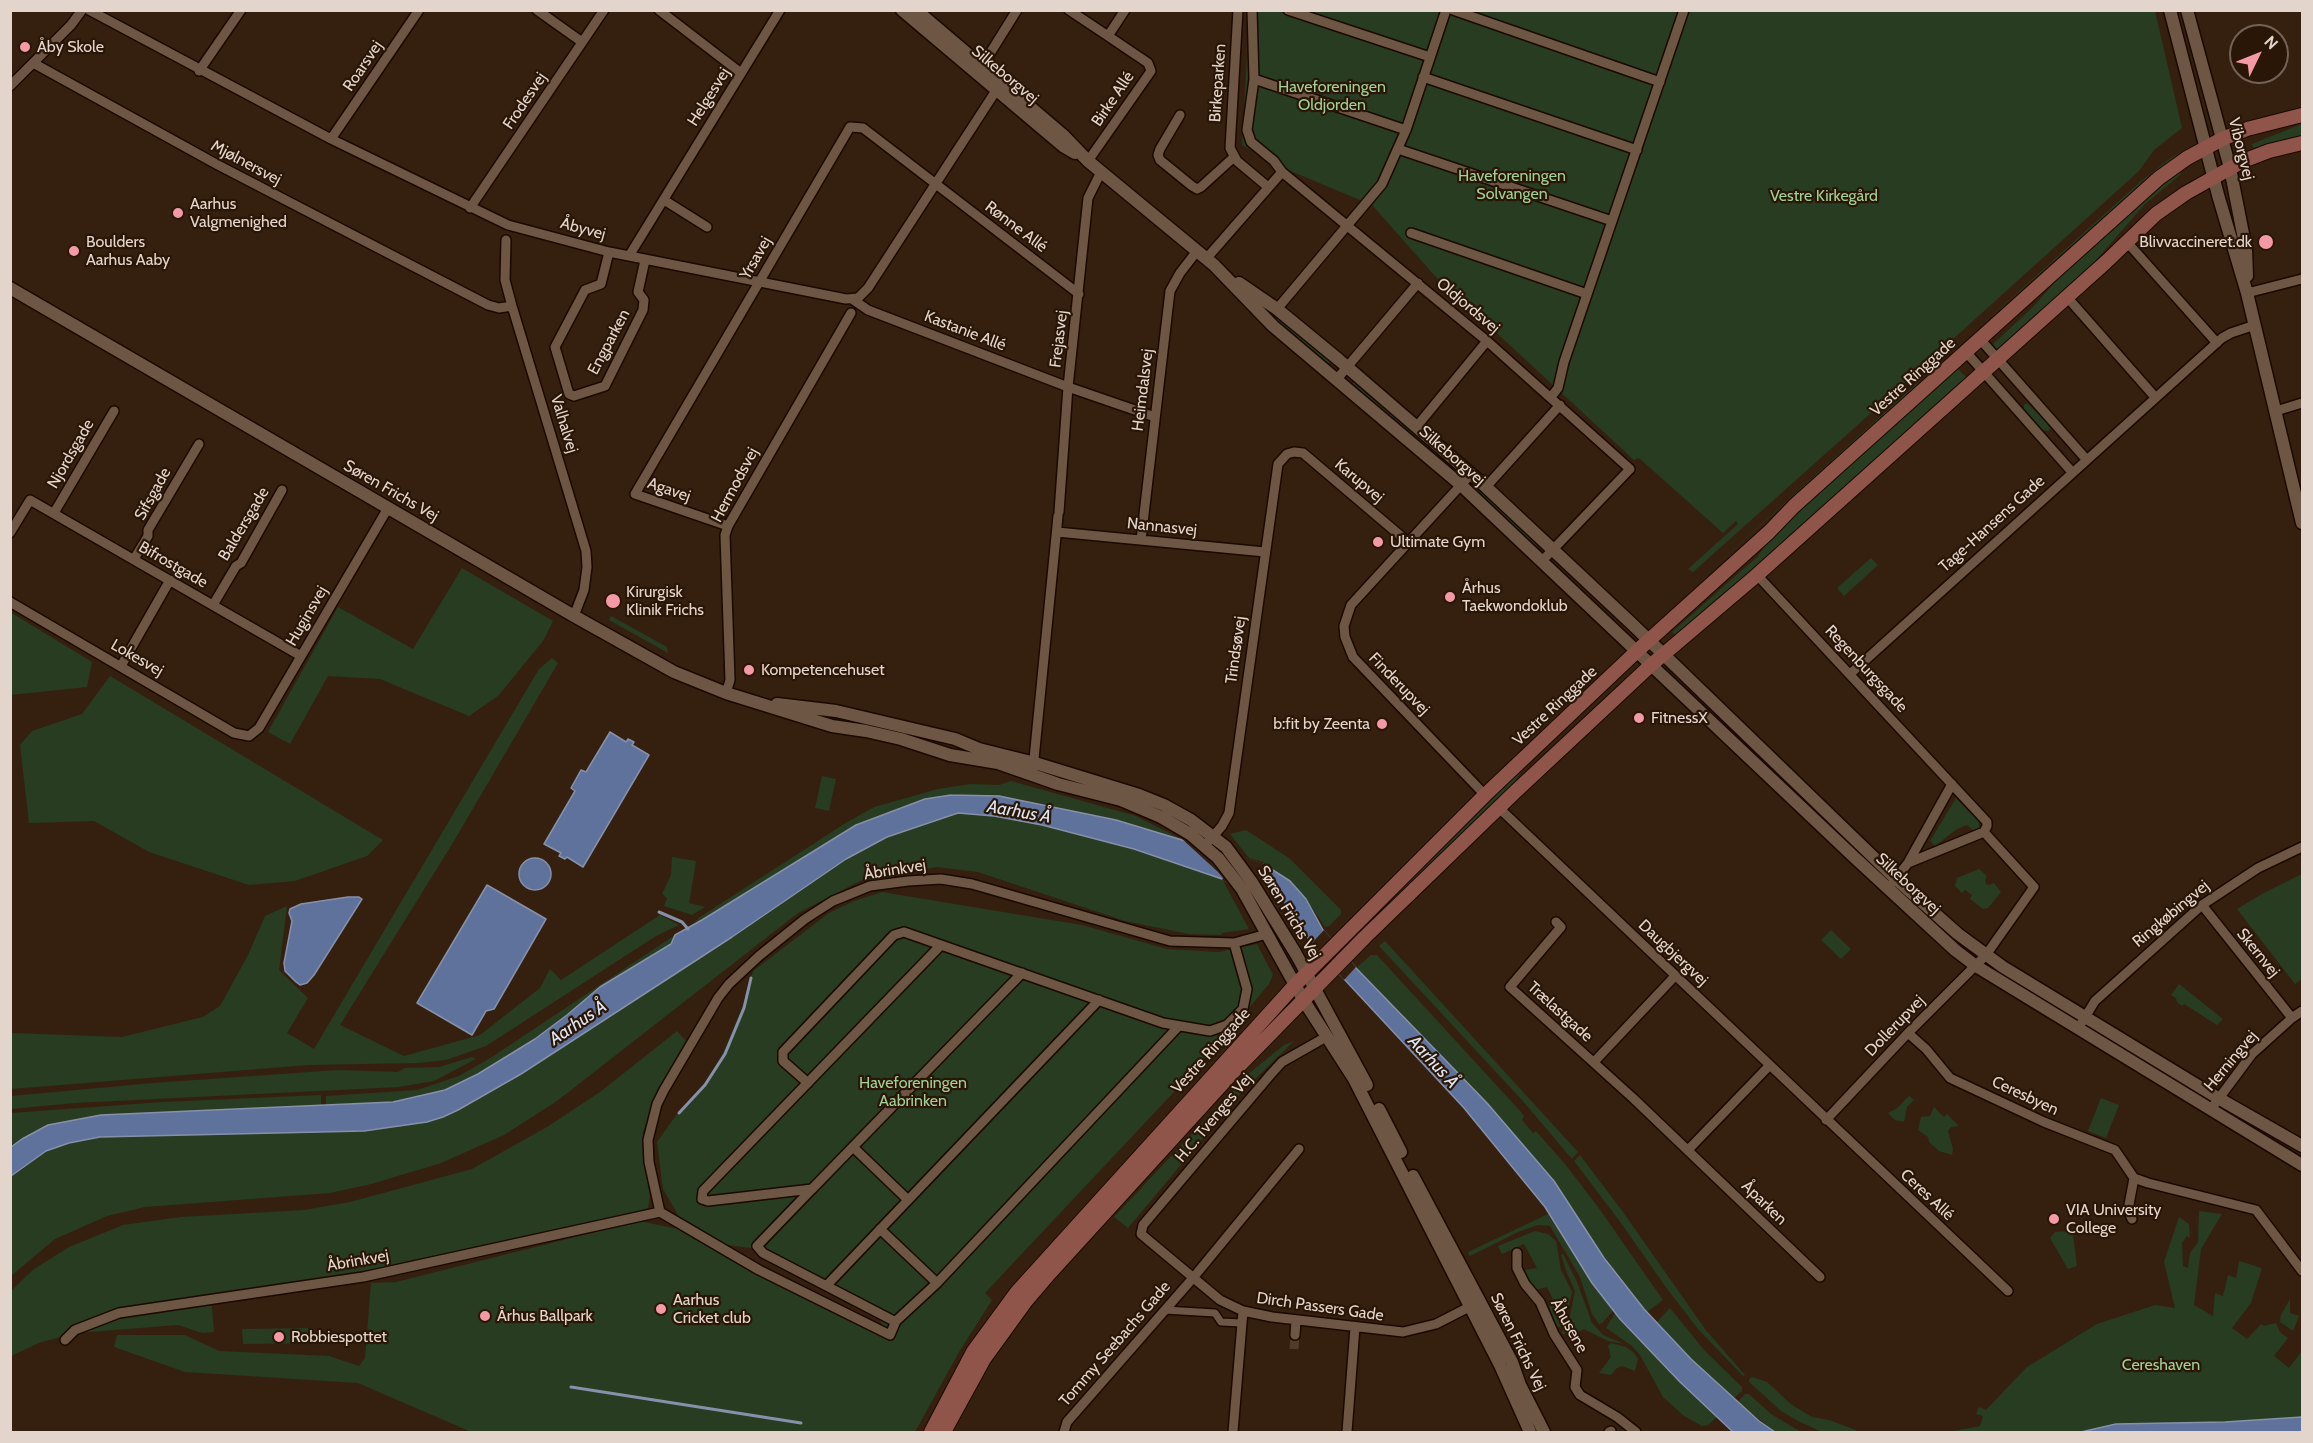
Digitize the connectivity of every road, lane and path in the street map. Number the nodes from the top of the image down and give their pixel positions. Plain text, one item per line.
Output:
1 (82, 10) edge
2 (89, 10) edge
3 (242, 10) edge
4 (419, 10) edge
5 (537, 10) edge
6 (604, 10) edge
7 (659, 10) edge
8 (780, 10) edge
9 (902, 10) edge
10 (916, 10) edge
11 (1017, 10) edge
12 (1069, 10) edge
13 (1125, 10) edge
14 (1238, 10) edge
15 (1252, 10) edge
16 (1288, 10) edge
17 (1446, 10) edge
18 (1453, 10) edge
19 (1683, 11) edge
20 (2188, 13) edge
21 (2171, 15) edge
22 (1108, 36) junction
23 (582, 42) junction
24 (1430, 57) junction
25 (34, 64) junction
26 (978, 68) junction
27 (200, 71) junction
28 (741, 73) junction
29 (1423, 77) junction
30 (1254, 79) junction
31 (1660, 82) junction
32 (10, 86) edge
33 (999, 86) junction
34 (2302, 115) edge
35 (1180, 116) dead end
36 (1406, 130) junction
37 (331, 139) junction
38 (2222, 139) junction
39 (2302, 142) edge
40 (2205, 147) junction
41 (1398, 149) junction
42 (1636, 150) junction
43 (1234, 157) junction
44 (1088, 161) junction
45 (2230, 168) junction
46 (1101, 172) junction
47 (1282, 172) junction
48 (2213, 177) junction
49 (935, 183) junction
50 (1268, 187) junction
51 (664, 200) junction
52 (470, 208) junction
53 (1612, 221) junction
54 (1347, 225) junction
55 (707, 226) dead end
56 (1411, 233) dead end
57 (506, 240) dead end
58 (2126, 241) junction
59 (609, 252) junction
60 (629, 256) junction
61 (1206, 259) junction
62 (645, 260) junction
63 (2302, 279) edge
64 (760, 281) junction
65 (1418, 284) junction
66 (10, 288) edge
67 (2247, 292) junction
68 (1079, 294) junction
69 (1587, 294) junction
70 (2067, 297) junction
71 (852, 299) junction
72 (512, 306) junction
73 (1277, 309) junction
74 (851, 313) dead end
75 (2255, 325) junction
76 (1980, 339) junction
77 (1486, 341) junction
78 (2217, 343) junction
79 (1966, 352) junction
80 (1998, 359) junction
81 (1347, 367) junction
82 (1983, 372) junction
83 (1337, 380) junction
84 (1068, 387) junction
85 (1551, 397) junction
86 (2155, 397) junction
87 (2302, 404) edge
88 (1560, 405) junction
89 (114, 411) dead end
90 (2276, 411) junction
91 (1155, 417) junction
92 (1417, 426) junction
93 (199, 444) dead end
94 (1287, 454) joint
95 (2086, 459) junction
96 (2072, 472) junction
97 (1471, 474) junction
98 (1461, 485) junction
99 (1486, 487) junction
100 (282, 490) dead end
101 (635, 494) joint
102 (388, 508) junction
103 (54, 513) junction
104 (2302, 523) edge
105 (728, 526) junction
106 (1057, 532) junction
107 (10, 533) edge
108 (1141, 540) junction
109 (1409, 543) junction
110 (1553, 550) junction
111 (1264, 552) junction
112 (134, 559) junction
113 (1542, 561) junction
114 (1757, 575) junction
115 (170, 580) junction
116 (10, 602) edge
117 (213, 605) junction
118 (574, 616) junction
119 (1649, 640) junction
120 (1637, 651) junction
121 (1664, 654) junction
122 (301, 656) junction
123 (1651, 665) junction
124 (121, 666) junction
125 (1850, 674) junction
126 (726, 693) junction
127 (249, 736) joint
128 (1034, 768) junction
129 (1952, 784) junction
130 (1485, 795) junction
131 (1499, 808) junction
132 (1984, 832) junction
133 (1214, 836) junction
134 (1205, 846) junction
135 (2302, 848) edge
136 (1908, 863) junction
137 (1892, 883) junction
138 (2202, 906) junction
139 (1556, 922) dead end
140 (1267, 934) junction
141 (1234, 944) junction
142 (941, 945) junction
143 (1986, 955) junction
144 (1976, 966) junction
145 (1022, 973) junction
146 (1306, 973) junction
147 (1675, 976) junction
148 (1295, 984) junction
149 (1314, 990) junction
150 (1099, 1000) junction
151 (1304, 1001) junction
152 (2302, 1011) edge
153 (2086, 1016) junction
154 (2292, 1018) junction
155 (1178, 1027) junction
156 (2079, 1027) junction
157 (1908, 1033) junction
158 (1326, 1037) junction
159 (1594, 1062) junction
160 (1769, 1066) junction
161 (807, 1083) junction
162 (2215, 1104) junction
163 (1826, 1120) junction
164 (2302, 1146) edge
165 (853, 1147) junction
166 (1299, 1149) dead end
167 (1688, 1150) junction
168 (2302, 1165) edge
169 (2134, 1178) junction
170 (812, 1190) junction
171 (907, 1199) junction
172 (660, 1212) junction
173 (2132, 1219) dead end
174 (880, 1229) junction
175 (1141, 1234) joint
176 (1517, 1253) dead end
177 (2302, 1271) edge
178 (1820, 1276) dead end
179 (1193, 1278) junction
180 (936, 1283) junction
181 (827, 1285) junction
182 (2008, 1291) dead end
183 (1475, 1304) junction
184 (1165, 1310) junction
185 (1243, 1311) junction
186 (1296, 1320) junction
187 (896, 1321) junction
188 (1242, 1323) junction
189 (1354, 1327) junction
190 (1295, 1335) tunnel mouth
191 (65, 1340) dead end
192 (947, 1413) junction
193 (1630, 1430) edge
194 (931, 1432) edge
195 (944, 1432) edge
196 (1064, 1432) edge
197 (1233, 1432) edge
198 (1347, 1432) edge
199 (1530, 1432) edge
200 (1544, 1432) edge

1 - 25 street
2 - 27 street, Åbyvej
3 - 27 street
4 - 37 street, Roarsvej
5 - 23 street
6 - 23 street, Frodesvej
7 - 28 street
8 - 28 street, Helgesvej
9 - 26 street, Silkeborgvej
10 - 26 street, Silkeborgvej
11 - 26 street
12 - 22 street, Birke Allé
13 - 22 street
14 - 43 street, Birkeparken
15 - 30 street
16 - 24 street
17 - 24 street
18 - 31 street
19 - 31 street
20 - 21 street, Viborgvej
20 - 38 street, Viborgvej
21 - 40 street, Viborgvej
22 - 44 street, Birke Allé
23 - 52 street, Frodesvej
24 - 29 street
25 - 32 street
25 - 72 street, Mjølnersvej
26 - 33 street, Silkeborgvej
27 - 37 street, Åbyvej
28 - 51 street, Helgesvej
29 - 36 street
29 - 42 street
30 - 36 street
30 - 47 street, Oldjordsvej
31 - 42 street
33 - 44 street, Silkeborgvej
33 - 49 street
34 - 38 main road, Vestre Ringgade
35 - 43 street
36 - 41 street
37 - 52 street, Åbyvej
38 - 40 main road, Vestre Ringgade
38 - 45 street, Viborgvej
39 - 45 main road, Vestre Ringgade
40 - 48 street, Viborgvej
40 - 76 main road, Vestre Ringgade
41 - 53 street
41 - 54 street
42 - 53 street
43 - 50 street
44 - 46 street, Silkeborgvej
45 - 48 main road, Vestre Ringgade
45 - 67 street, Viborgvej
46 - 61 street, Silkeborgvej
46 - 68 street, Frejasvej
47 - 50 street
47 - 54 street, Oldjordsvej
48 - 58 main road, Vestre Ringgade
48 - 67 street, Viborgvej
49 - 64 street, Yrsavej
49 - 68 street, Rønne Allé
49 - 71 street
50 - 61 street
51 - 55 street
51 - 60 street, Helgesvej
52 - 59 street, Åbyvej
53 - 69 street
54 - 65 street, Oldjordsvej
54 - 73 street
56 - 69 street
57 - 72 street, Valhalvej
58 - 70 main road, Vestre Ringgade
58 - 78 street
59 - 60 street, Åbyvej
59 - 62 street, Engparken
60 - 62 street, Åbyvej
61 - 73 street, Silkeborgvej
61 - 83 street, Silkeborgvej
61 - 91 street, Heimdalsvej
62 - 64 street, Åbyvej
63 - 67 street
64 - 71 street, Åbyvej
64 - 101 street, Yrsavej
65 - 77 street, Oldjordsvej
65 - 81 street
66 - 102 street, Søren Frichs Vej
67 - 75 street, Viborgvej
68 - 84 street, Frejasvej
69 - 85 street
70 - 80 main road, Vestre Ringgade
70 - 86 street
71 - 84 street, Kastanie Allé
72 - 118 street, Valhalvej
73 - 81 street, Silkeborgvej
74 - 105 street, Hermodsvej
75 - 78 street, Tage-Hansens Gade
75 - 90 street, Viborgvej
76 - 79 main road, Vestre Ringgade
76 - 80 street
77 - 85 street, Oldjordsvej
77 - 92 street, Silkeborgvej
78 - 86 street, Tage-Hansens Gade
79 - 82 street
79 - 119 main road, Vestre Ringgade
80 - 82 main road, Vestre Ringgade
80 - 95 street
81 - 83 street
81 - 92 street, Silkeborgvej
82 - 96 street
82 - 114 main road, Vestre Ringgade
83 - 98 street, Silkeborgvej
84 - 91 street, Kastanie Allé
84 - 106 street, Frejasvej
85 - 88 street, Oldjordsvej
86 - 95 street, Tage-Hansens Gade
87 - 90 street
88 - 99 street, Silkeborgvej
88 - 110 street, Oldjordsvej
89 - 103 street, Njordsgade
90 - 104 street, Viborgvej
91 - 108 street, Heimdalsvej
92 - 97 street, Silkeborgvej
93 - 112 street, Sifsgade
94 - 109 street, Karupvej
94 - 111 street, Trindsøvej
95 - 96 street, Tage-Hansens Gade
96 - 125 street, Tage-Hansens Gade
97 - 98 street, Finderupvej
97 - 99 street, Silkeborgvej
98 - 109 street, Finderupvej
98 - 113 street, Silkeborgvej
99 - 110 street, Silkeborgvej
100 - 117 street, Baldersgade
101 - 105 street, Agavej
102 - 118 street, Søren Frichs Vej
102 - 122 street, Huginsvej
103 - 107 street, Bifrostgade
103 - 112 street, Bifrostgade
105 - 126 street, Hermodsvej
106 - 108 street, Nannasvej
106 - 128 street, Frejasvej
108 - 111 street, Nannasvej
109 - 130 street, Finderupvej
110 - 113 street
110 - 119 street, Silkeborgvej
111 - 133 street, Trindsøvej
112 - 115 street, Bifrostgade
113 - 120 street, Silkeborgvej
114 - 121 main road, Vestre Ringgade
114 - 125 street, Regenburgsgade
115 - 117 street, Bifrostgade
115 - 124 street
116 - 124 street, Lokesvej
117 - 122 street, Bifrostgade
118 - 126 street, Søren Frichs Vej
119 - 120 main road, Vestre Ringgade
119 - 121 street, Silkeborgvej
120 - 123 street, Silkeborgvej
120 - 130 main road, Vestre Ringgade
121 - 123 main road, Vestre Ringgade
121 - 137 street, Silkeborgvej
122 - 127 street, Huginsvej
123 - 131 main road, Vestre Ringgade
123 - 137 street, Silkeborgvej
124 - 127 street, Lokesvej
125 - 129 street, Regenburgsgade
126 - 128 street, Søren Frichs Vej
128 - 133 street, Søren Frichs Vej
128 - 134 street, Søren Frichs Vej
129 - 132 street, Regenburgsgade
129 - 136 street
130 - 146 main road, Vestre Ringgade
131 - 147 street, Daugbjergvej
131 - 149 main road, Vestre Ringgade
132 - 136 street
132 - 143 street, Dollerupvej
133 - 134 street, Trindsøvej
133 - 146 street, Søren Frichs Vej
134 - 140 street, Søren Frichs Vej
135 - 138 street, Ringkøbingvej
136 - 137 street
137 - 143 street, Silkeborgvej
137 - 144 street, Silkeborgvej
138 - 153 street, Ringkøbingvej
138 - 154 street, Skernvej
139 - 159 street, Trælastgade
140 - 141 street, Åbrinkvej
140 - 148 street, Søren Frichs Vej
141 - 155 street
141 - 172 street, Åbrinkvej
142 - 145 street
142 - 161 street
142 - 161 street
143 - 144 street, Dollerupvej
143 - 153 street, Silkeborgvej
144 - 156 street, Silkeborgvej
144 - 157 street, Dollerupvej
145 - 150 street
145 - 165 street
146 - 148 main road, Vestre Ringgade
146 - 149 street, Søren Frichs Vej
147 - 159 street, Trælastgade
147 - 160 street, Daugbjergvej
148 - 151 street, Søren Frichs Vej
148 - 192 main road, Vestre Ringgade
149 - 151 main road, Vestre Ringgade
149 - 183 street, Søren Frichs Vej
150 - 155 street
150 - 171 street
151 - 158 street, Søren Frichs Vej
151 - 192 main road, Vestre Ringgade
152 - 154 street, Herningvej
153 - 156 street, Ringkøbingvej
153 - 162 street, Silkeborgvej
154 - 162 street, Herningvej
155 - 180 street
156 - 162 street, Silkeborgvej
157 - 163 street, Dollerupvej
157 - 169 street, Ceresbyen
158 - 175 street, H.C. Tvenges Vej
158 - 183 street, Søren Frichs Vej
159 - 167 street, Åparken
160 - 163 street, Daugbjergvej
160 - 167 street
161 - 170 street
162 - 164 street, Silkeborgvej
162 - 168 street, Silkeborgvej
163 - 182 street, Ceres Allé
165 - 170 street
165 - 171 street
166 - 179 street, Tommy Seebachs Gade
167 - 178 street, Åparken
169 - 173 street
169 - 177 street
170 - 181 street
171 - 174 street
172 - 187 street
172 - 191 street, Åbrinkvej
174 - 180 street
174 - 181 street
175 - 179 street, Dirch Passers Gade
176 - 193 street, Åhusene
179 - 184 street, Tommy Seebachs Gade
179 - 185 street, Dirch Passers Gade
180 - 187 street
181 - 187 street
183 - 189 street, Dirch Passers Gade
183 - 199 street, Søren Frichs Vej
183 - 200 street, Søren Frichs Vej
184 - 188 street
184 - 196 street, Tommy Seebachs Gade
185 - 186 street, Dirch Passers Gade
185 - 188 street
186 - 189 street, Dirch Passers Gade
186 - 190 street
188 - 197 street
189 - 198 street
192 - 194 main road, Vestre Ringgade
192 - 195 main road, Vestre Ringgade

